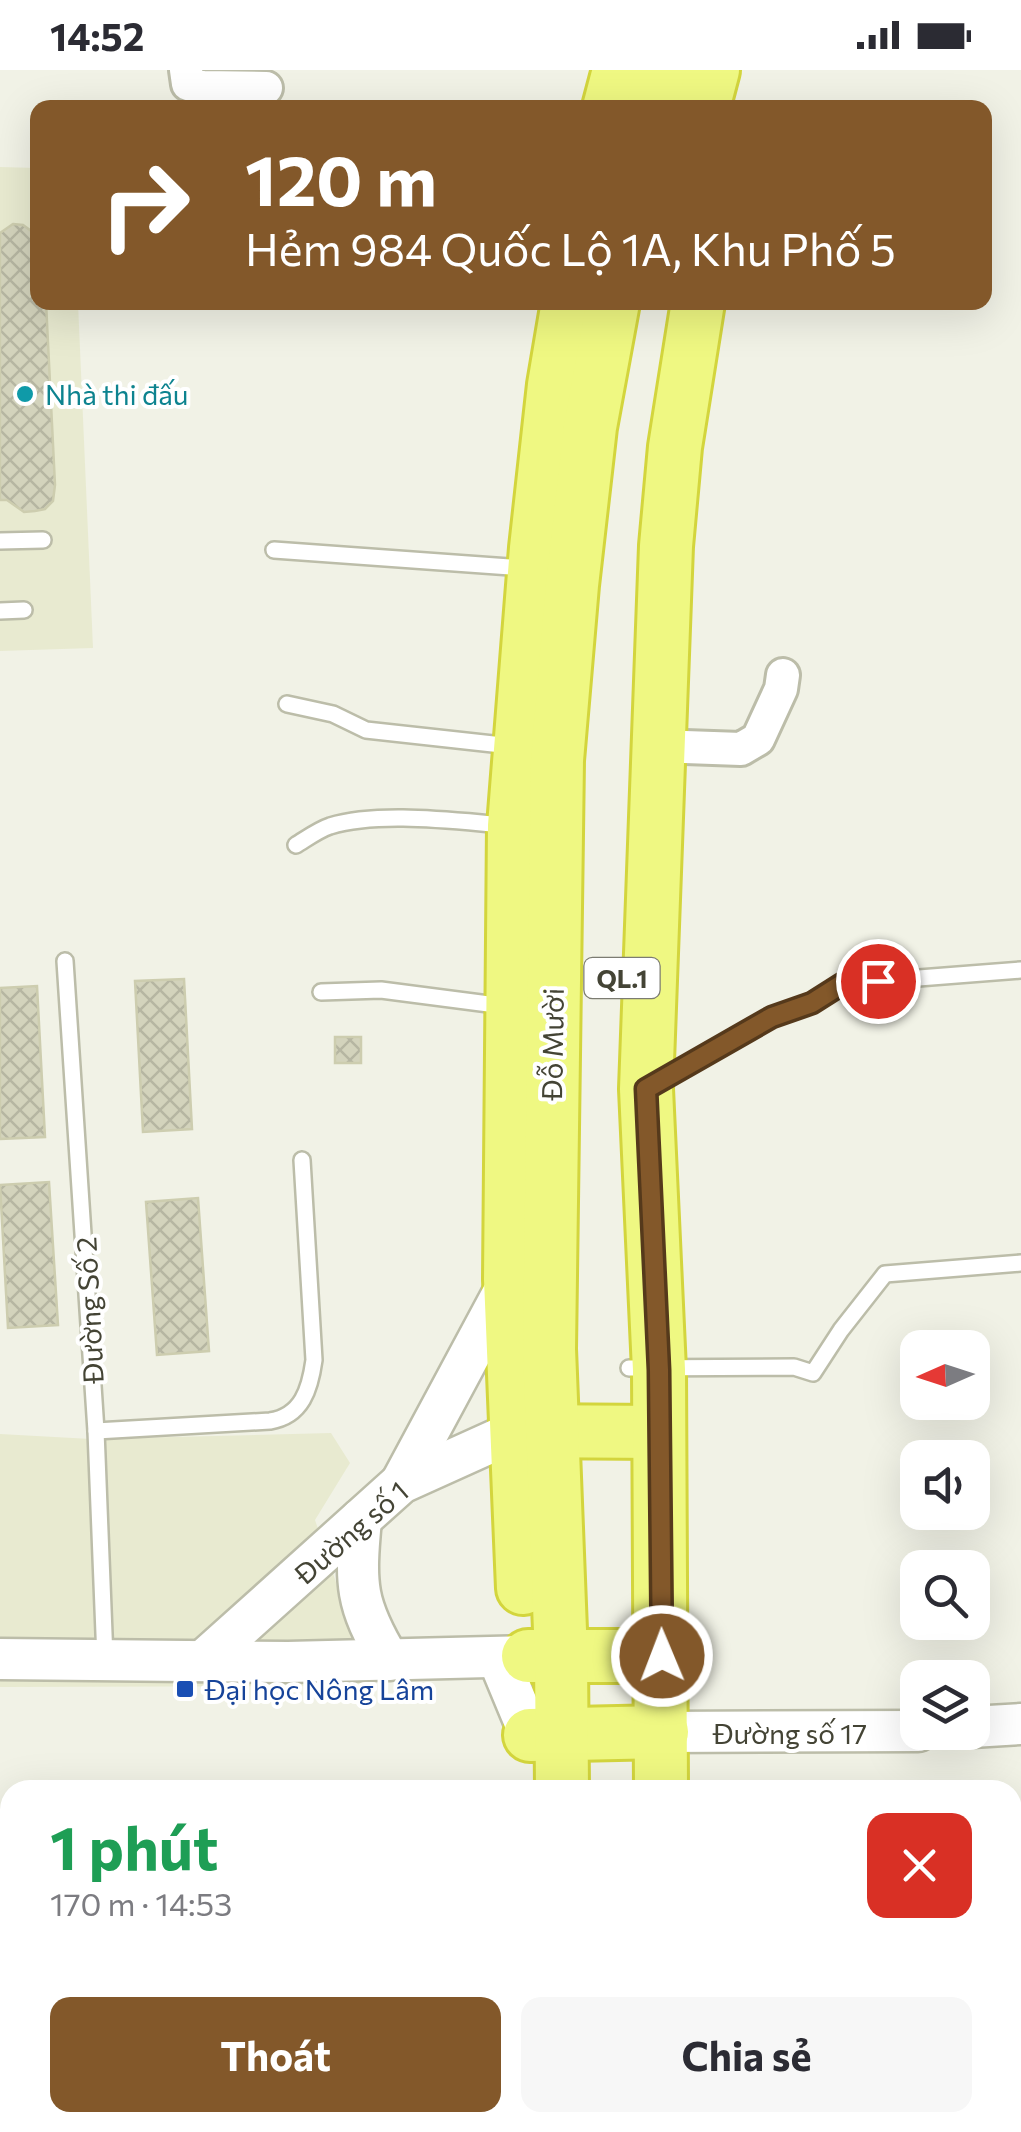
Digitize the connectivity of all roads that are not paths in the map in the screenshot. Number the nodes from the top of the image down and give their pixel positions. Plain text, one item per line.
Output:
1 (186, 70) edge
2 (619, 70) edge
3 (662, 70) edge
4 (712, 70) edge
5 (748, 70) edge
6 (266, 88) dead end
7 (611, 100) edge
8 (656, 100) edge
9 (705, 100) edge
10 (741, 100) edge
11 (567, 310) edge
12 (612, 310) edge
13 (663, 310) edge
14 (697, 310) edge
15 (43, 540) dead end
16 (0, 541) edge
17 (274, 550) dead end
18 (534, 568) junction
19 (24, 610) dead end
20 (0, 611) edge
21 (783, 675) dead end
22 (287, 704) dead end
23 (657, 746) junction
24 (520, 747) junction
25 (514, 826) junction
26 (296, 845) dead end
27 (66, 961) dead end
28 (1021, 970) edge
29 (322, 992) dead end
30 (513, 1007) junction
31 (646, 1089) junction
32 (302, 1160) dead end
33 (1021, 1263) edge
34 (510, 1279) junction
35 (644, 1369) junction
36 (96, 1431) junction
37 (534, 1431) junction
38 (644, 1432) junction
39 (401, 1484) junction
40 (361, 1519) junction
41 (646, 1656) junction
42 (528, 1657) junction
43 (0, 1658) edge
44 (105, 1659) junction
45 (204, 1660) junction
46 (389, 1660) junction
47 (1021, 1724) edge
48 (990, 1726) edge
49 (900, 1731) edge
50 (646, 1734) junction
51 (546, 1735) junction
52 (535, 1780) edge
53 (559, 1780) edge
54 (633, 1780) edge
55 (659, 1780) edge

1 - 6 street
2 - 7 highway
3 - 8 highway
4 - 9 highway
5 - 10 highway
11 - 18 highway, Đỗ Mười / QL.1
12 - 37 highway, Đỗ Mười / QL.1
13 - 35 highway, QL.1
14 - 23 highway, QL.1
15 - 16 lane
17 - 18 lane
18 - 24 highway, Đỗ Mười / QL.1
19 - 20 lane
21 - 23 street
22 - 24 lane
23 - 31 highway, QL.1
24 - 25 highway, Đỗ Mười / QL.1
25 - 26 lane
25 - 30 highway, Đỗ Mười / QL.1
27 - 36 lane, Đường Số 2
28 - 31 lane
29 - 30 lane
30 - 34 highway, Đỗ Mười / QL.1
31 - 35 highway, QL.1
32 - 36 lane
33 - 35 lane
34 - 37 highway, Đỗ Mười / QL.1
34 - 39 street
35 - 38 highway, QL.1
36 - 44 lane, Đường Số 2
37 - 38 highway
37 - 39 street, Đường số 1
37 - 42 highway, Đỗ Mười / QL.1
38 - 41 highway, QL.1
39 - 40 street, Đường số 1
40 - 45 street, Đường số 1
40 - 46 street
41 - 42 highway
41 - 50 highway, QL.1
42 - 46 street
42 - 51 highway, Đỗ Mười / QL.1
43 - 44 street
44 - 45 street
45 - 46 street
47 - 48 street
49 - 50 street, Đường số 17
50 - 51 highway
50 - 54 highway, QL.1
50 - 55 highway, QL.1
51 - 52 highway, Đỗ Mười / QL.1
51 - 53 highway, Đỗ Mười / QL.1

